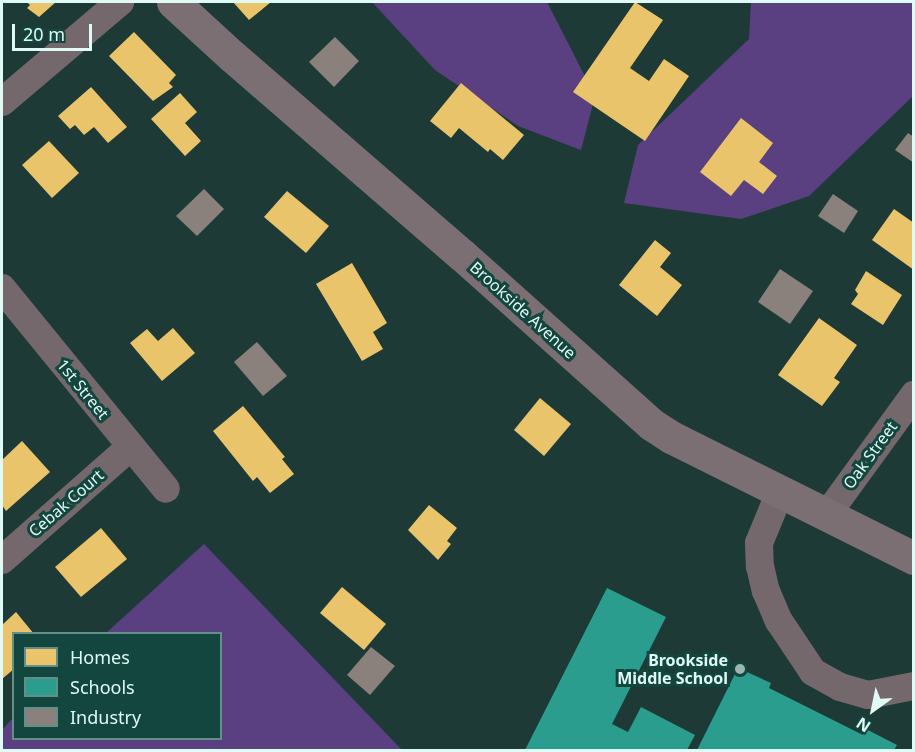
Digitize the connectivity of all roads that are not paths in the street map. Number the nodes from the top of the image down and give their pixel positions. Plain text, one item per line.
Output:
1 (120, 2) edge
2 (173, 2) edge
3 (2, 102) edge
4 (2, 288) edge
5 (914, 395) edge
6 (130, 447) junction
7 (166, 489) dead end
8 (780, 492) junction
9 (826, 516) junction
10 (914, 558) edge
11 (2, 560) edge
12 (914, 686) edge

1 - 3 street
2 - 8 main road, Brookside Avenue
4 - 6 street, 1st Street
5 - 9 street, Oak Street
6 - 7 street, 1st Street
6 - 11 street, Cebak Court
8 - 9 main road, Brookside Avenue
8 - 12 street
9 - 10 main road, Brookside Avenue

